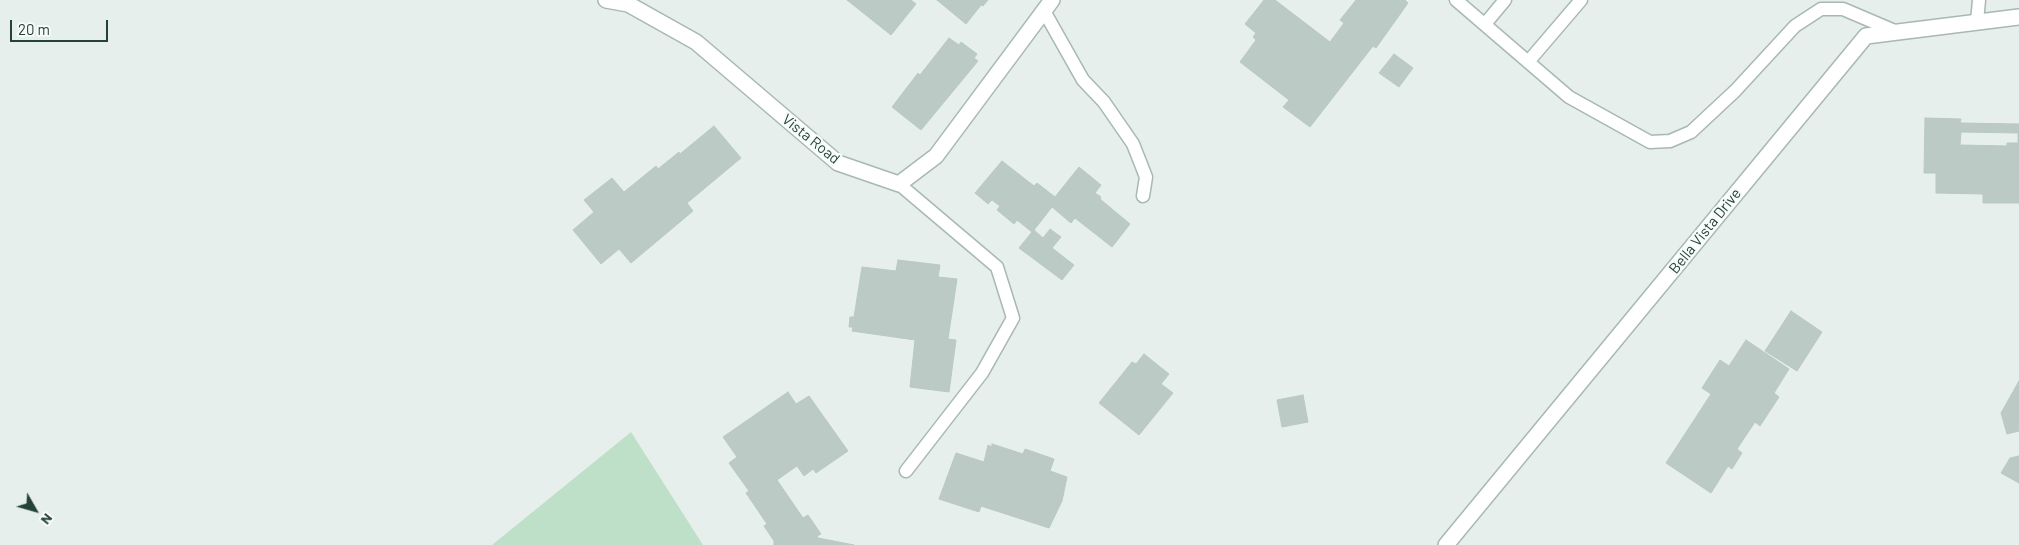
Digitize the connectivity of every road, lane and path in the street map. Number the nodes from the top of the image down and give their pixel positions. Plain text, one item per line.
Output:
1 (606, 0) edge
2 (1456, 0) edge
3 (1505, 0) edge
4 (1581, 0) edge
5 (1979, 0) edge
6 (1048, 5) edge
7 (2019, 16) edge
8 (1977, 22) junction
9 (1486, 24) junction
10 (1897, 32) junction
11 (1528, 62) junction
12 (899, 184) junction
13 (1143, 196) dead end
14 (906, 471) dead end
15 (1446, 545) edge

1 - 12 street, Vista Road
2 - 9 lane
3 - 9 lane
4 - 11 lane
5 - 8 lane
6 - 12 street
6 - 13 lane
7 - 8 street, Bella Vista Drive
8 - 10 street, Bella Vista Drive
9 - 11 lane
10 - 11 lane
10 - 15 street, Bella Vista Drive
12 - 14 lane

